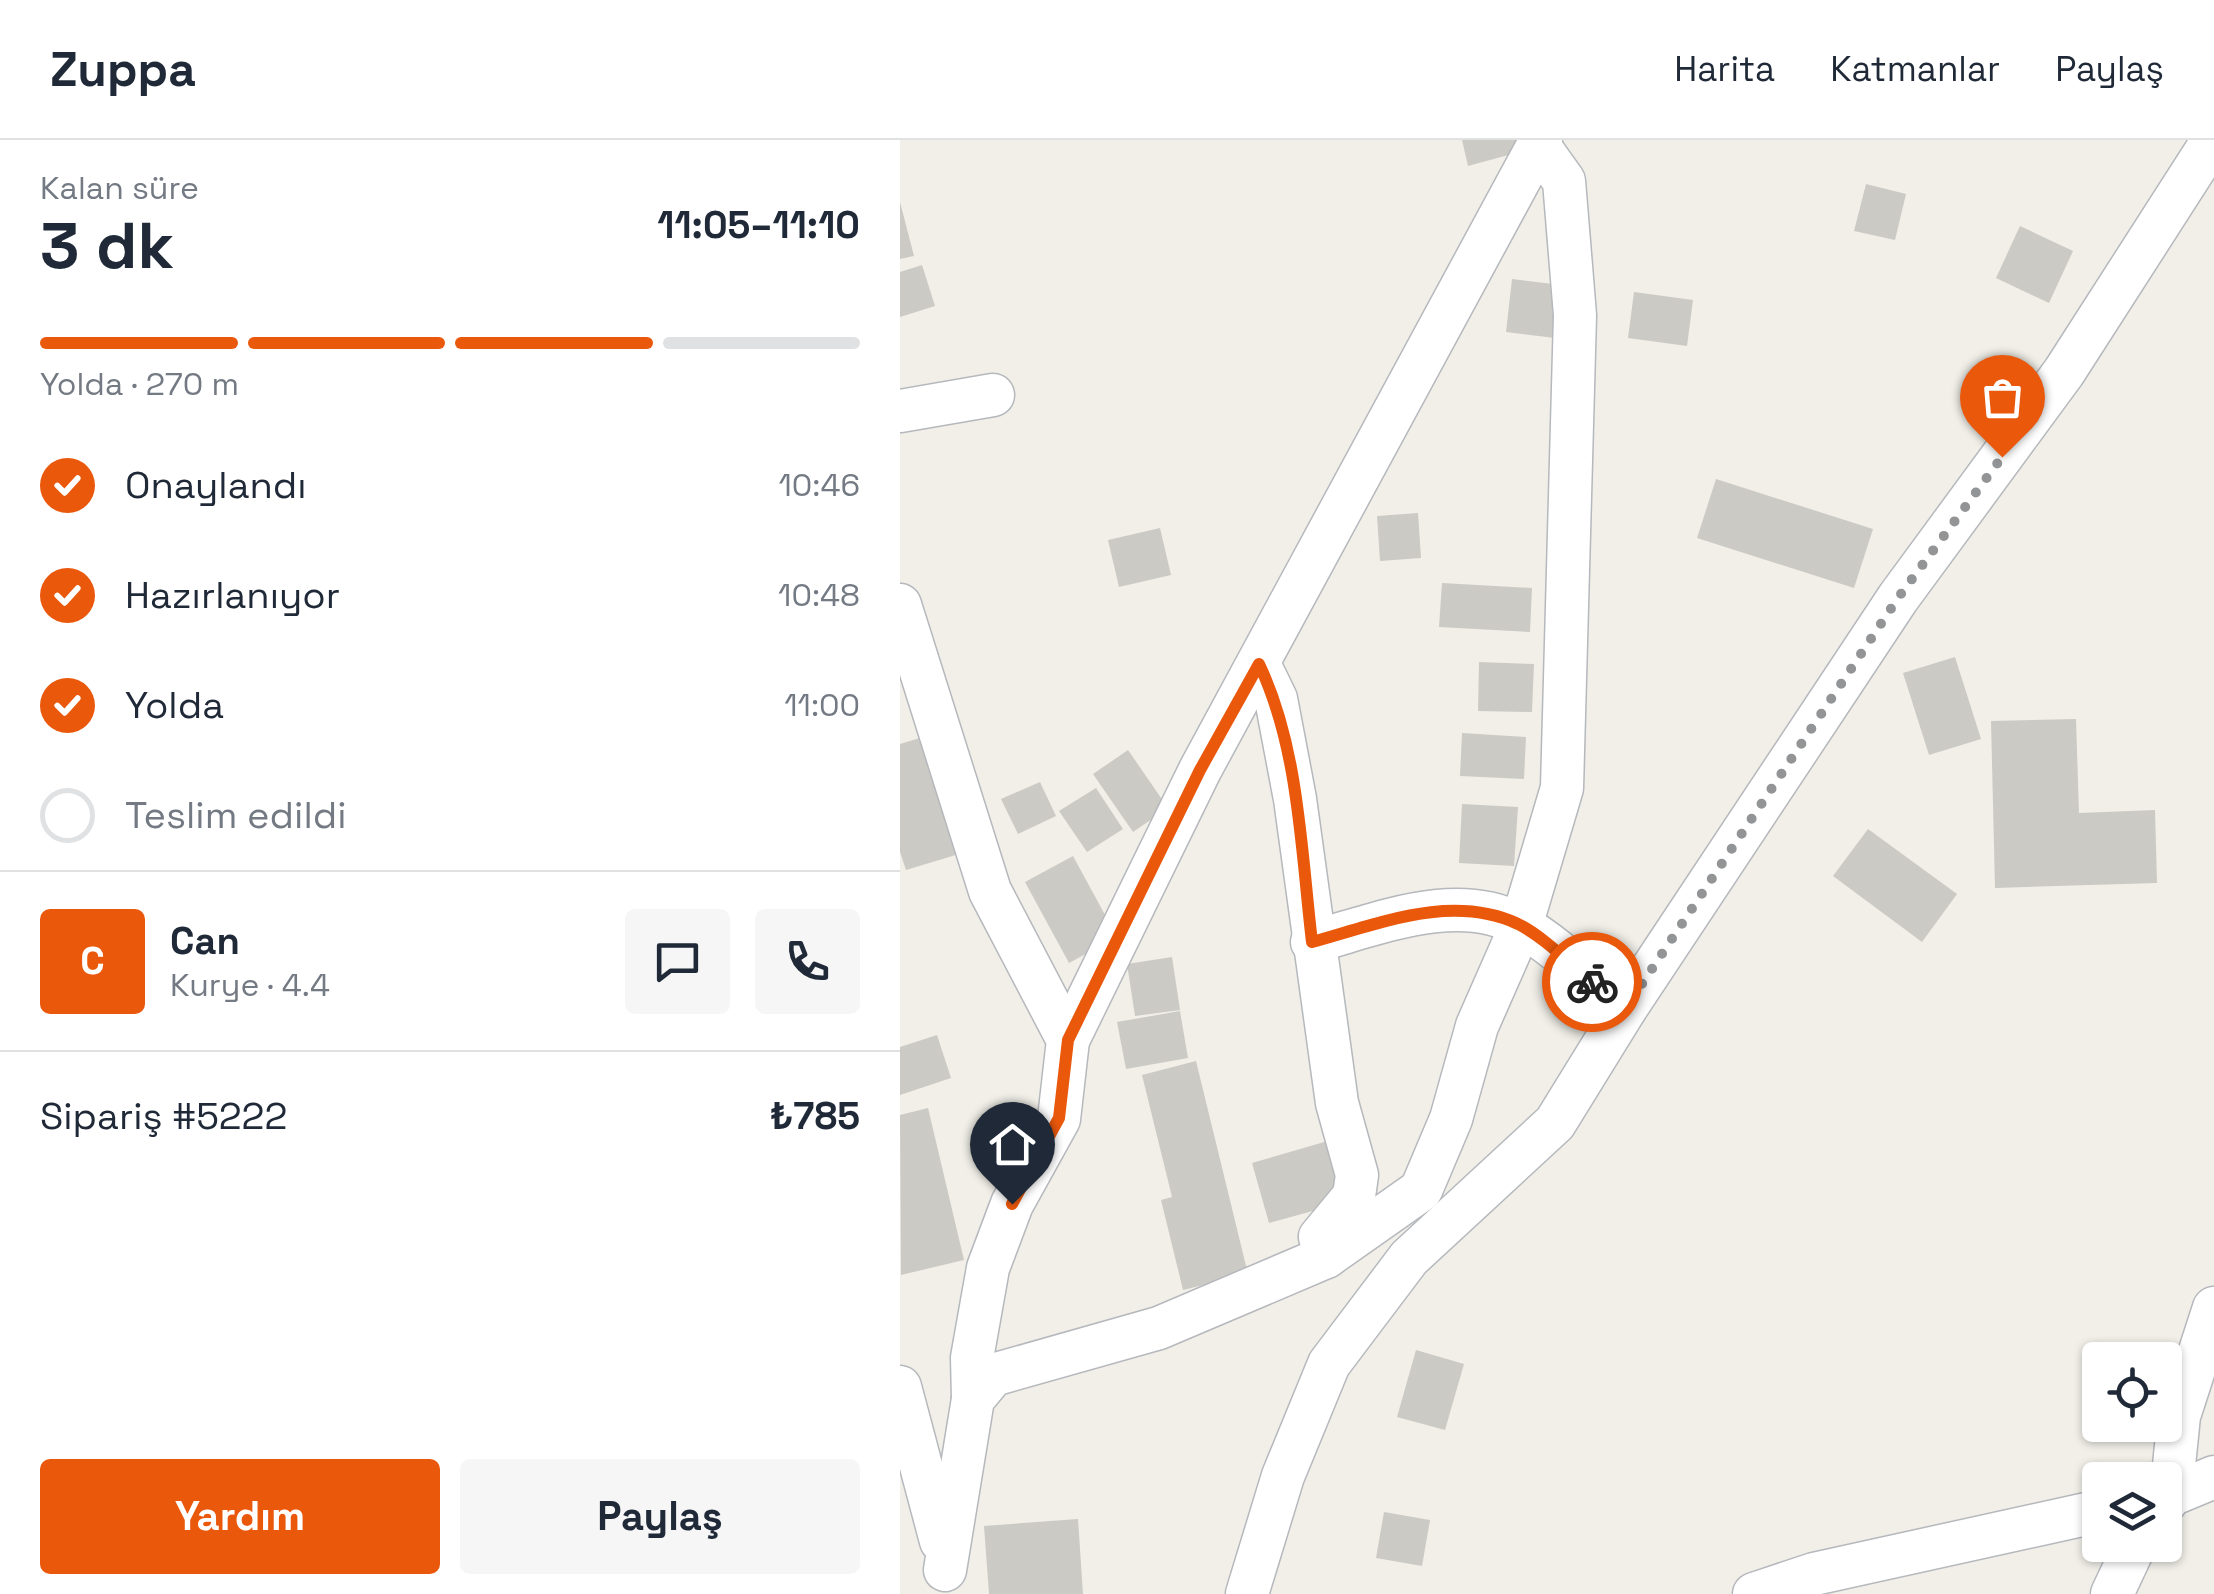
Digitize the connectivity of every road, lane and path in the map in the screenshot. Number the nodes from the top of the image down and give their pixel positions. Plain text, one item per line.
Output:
1 (2213, 140) edge
2 (1540, 143) edge
3 (993, 395) dead end
4 (900, 411) edge
5 (903, 629) edge
6 (1259, 664) junction
7 (1522, 926) junction
8 (1312, 942) junction
9 (1626, 1008) junction
10 (1068, 1040) junction
11 (1326, 1257) junction
12 (2214, 1308) edge
13 (900, 1387) edge
14 (972, 1399) junction
15 (2172, 1462) edge
16 (2214, 1477) edge
17 (2182, 1491) edge
18 (2082, 1515) edge
19 (2127, 1562) edge
20 (944, 1582) edge
21 (1254, 1593) edge
22 (1754, 1594) edge
23 (2112, 1594) edge

1 - 9 street
2 - 6 street
2 - 7 street
3 - 4 street
5 - 10 street
6 - 8 street
6 - 10 street
7 - 8 street
7 - 9 street
7 - 11 street
8 - 11 street
9 - 21 street
10 - 14 street
11 - 14 street
12 - 15 street
13 - 20 street
14 - 20 street
16 - 17 street
18 - 22 street
19 - 23 street

